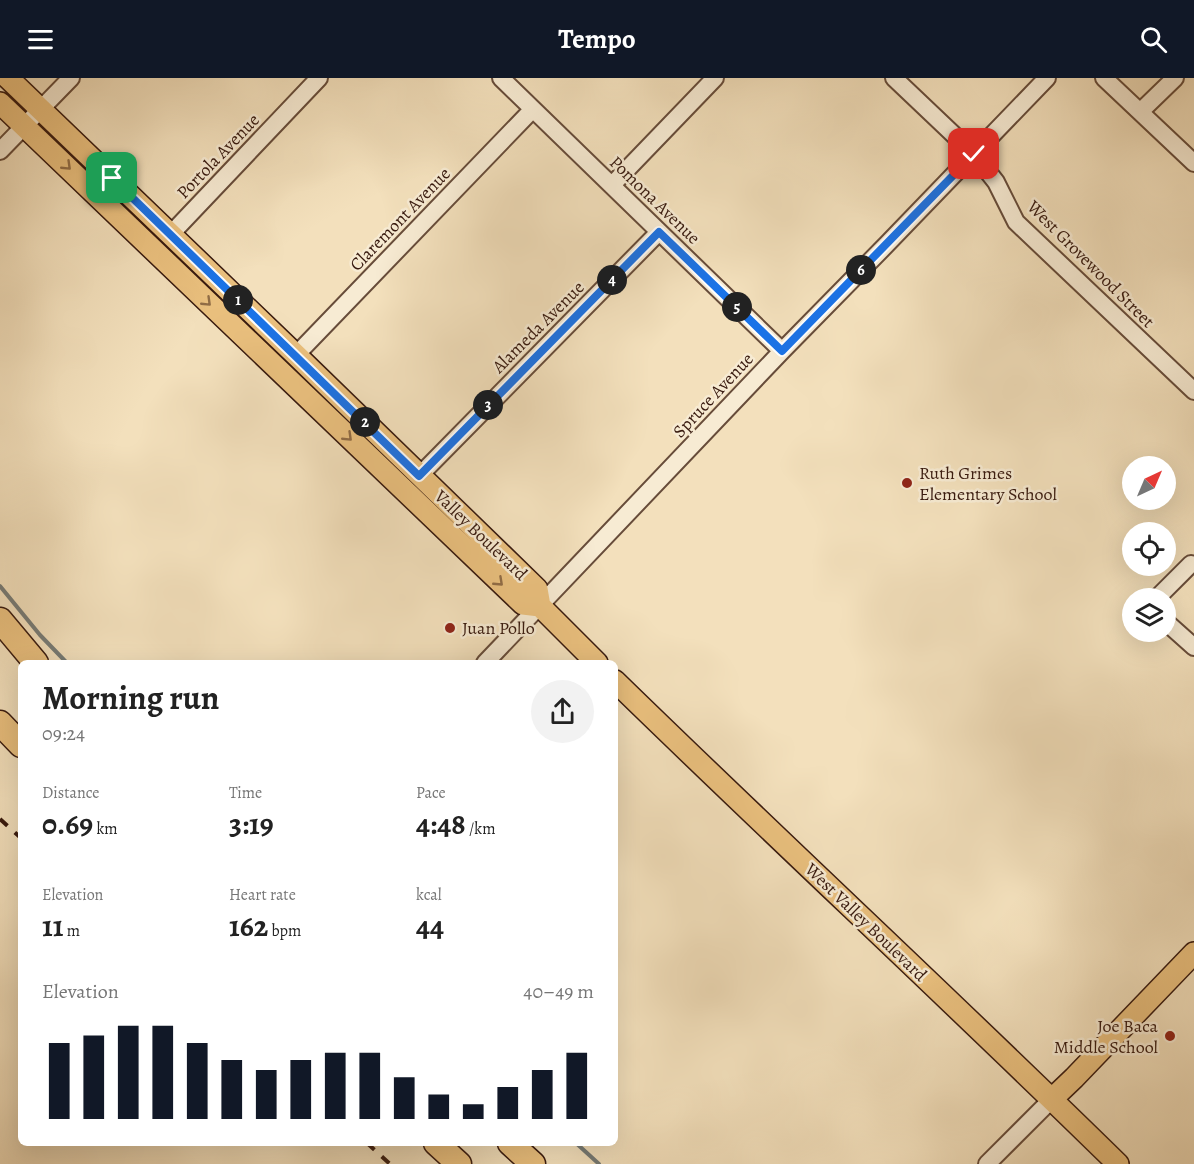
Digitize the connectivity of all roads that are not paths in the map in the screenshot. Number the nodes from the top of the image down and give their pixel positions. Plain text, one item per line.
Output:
1 (8, 78) edge
2 (71, 78) edge
3 (320, 78) edge
4 (714, 78) edge
5 (894, 78) edge
6 (1047, 78) edge
7 (1104, 78) edge
8 (1175, 78) edge
9 (504, 79) edge
10 (0, 103) edge
11 (533, 109) junction
12 (41, 110) junction
13 (1141, 111) junction
14 (25, 126) junction
15 (0, 151) edge
16 (974, 154) junction
17 (1194, 163) edge
18 (612, 185) junction
19 (659, 232) junction
20 (170, 235) junction
21 (782, 351) junction
22 (296, 355) junction
23 (1194, 391) edge
24 (419, 476) junction
25 (1191, 564) dead end
26 (1167, 588) edge
27 (540, 606) junction
28 (0, 620) edge
29 (1176, 630) edge
30 (0, 644) edge
31 (1194, 647) edge
32 (33, 660) edge
33 (488, 660) edge
34 (594, 660) edge
35 (18, 663) edge
36 (618, 684) edge
37 (1194, 953) edge
38 (1052, 1099) junction
39 (439, 1146) edge
40 (513, 1146) edge
41 (459, 1164) edge
42 (533, 1164) edge
43 (987, 1164) edge
44 (1118, 1164) edge

1 - 12 main road, Valley Boulevard
2 - 12 street
3 - 20 street, Portola Avenue
4 - 18 street
5 - 16 street, West Grovewood Street
6 - 16 street, Spruce Avenue
7 - 13 street
8 - 13 street
9 - 11 street, Pomona Avenue
10 - 14 main road, Valley Boulevard
11 - 18 street, Pomona Avenue
11 - 22 street, Claremont Avenue
12 - 14 street
12 - 20 main road, Valley Boulevard
13 - 17 street
14 - 15 street
14 -> 27 main road, Valley Boulevard
16 - 21 street, Spruce Avenue
16 - 23 street, West Grovewood Street
18 - 19 street, Pomona Avenue
19 - 21 street, Pomona Avenue
19 - 24 street, Alameda Avenue
20 - 22 main road, Valley Boulevard
21 - 27 street, Spruce Avenue
22 - 24 main road, Valley Boulevard
24 - 27 main road, Valley Boulevard
25 - 26 street
27 - 33 street, Spruce Avenue
27 - 34 main road
28 - 32 highway
29 - 31 street
30 - 35 highway
36 - 38 main road, West Valley Boulevard
37 - 38 main road
38 - 43 street
38 - 44 main road, West Valley Boulevard
39 - 41 highway
40 - 42 highway

